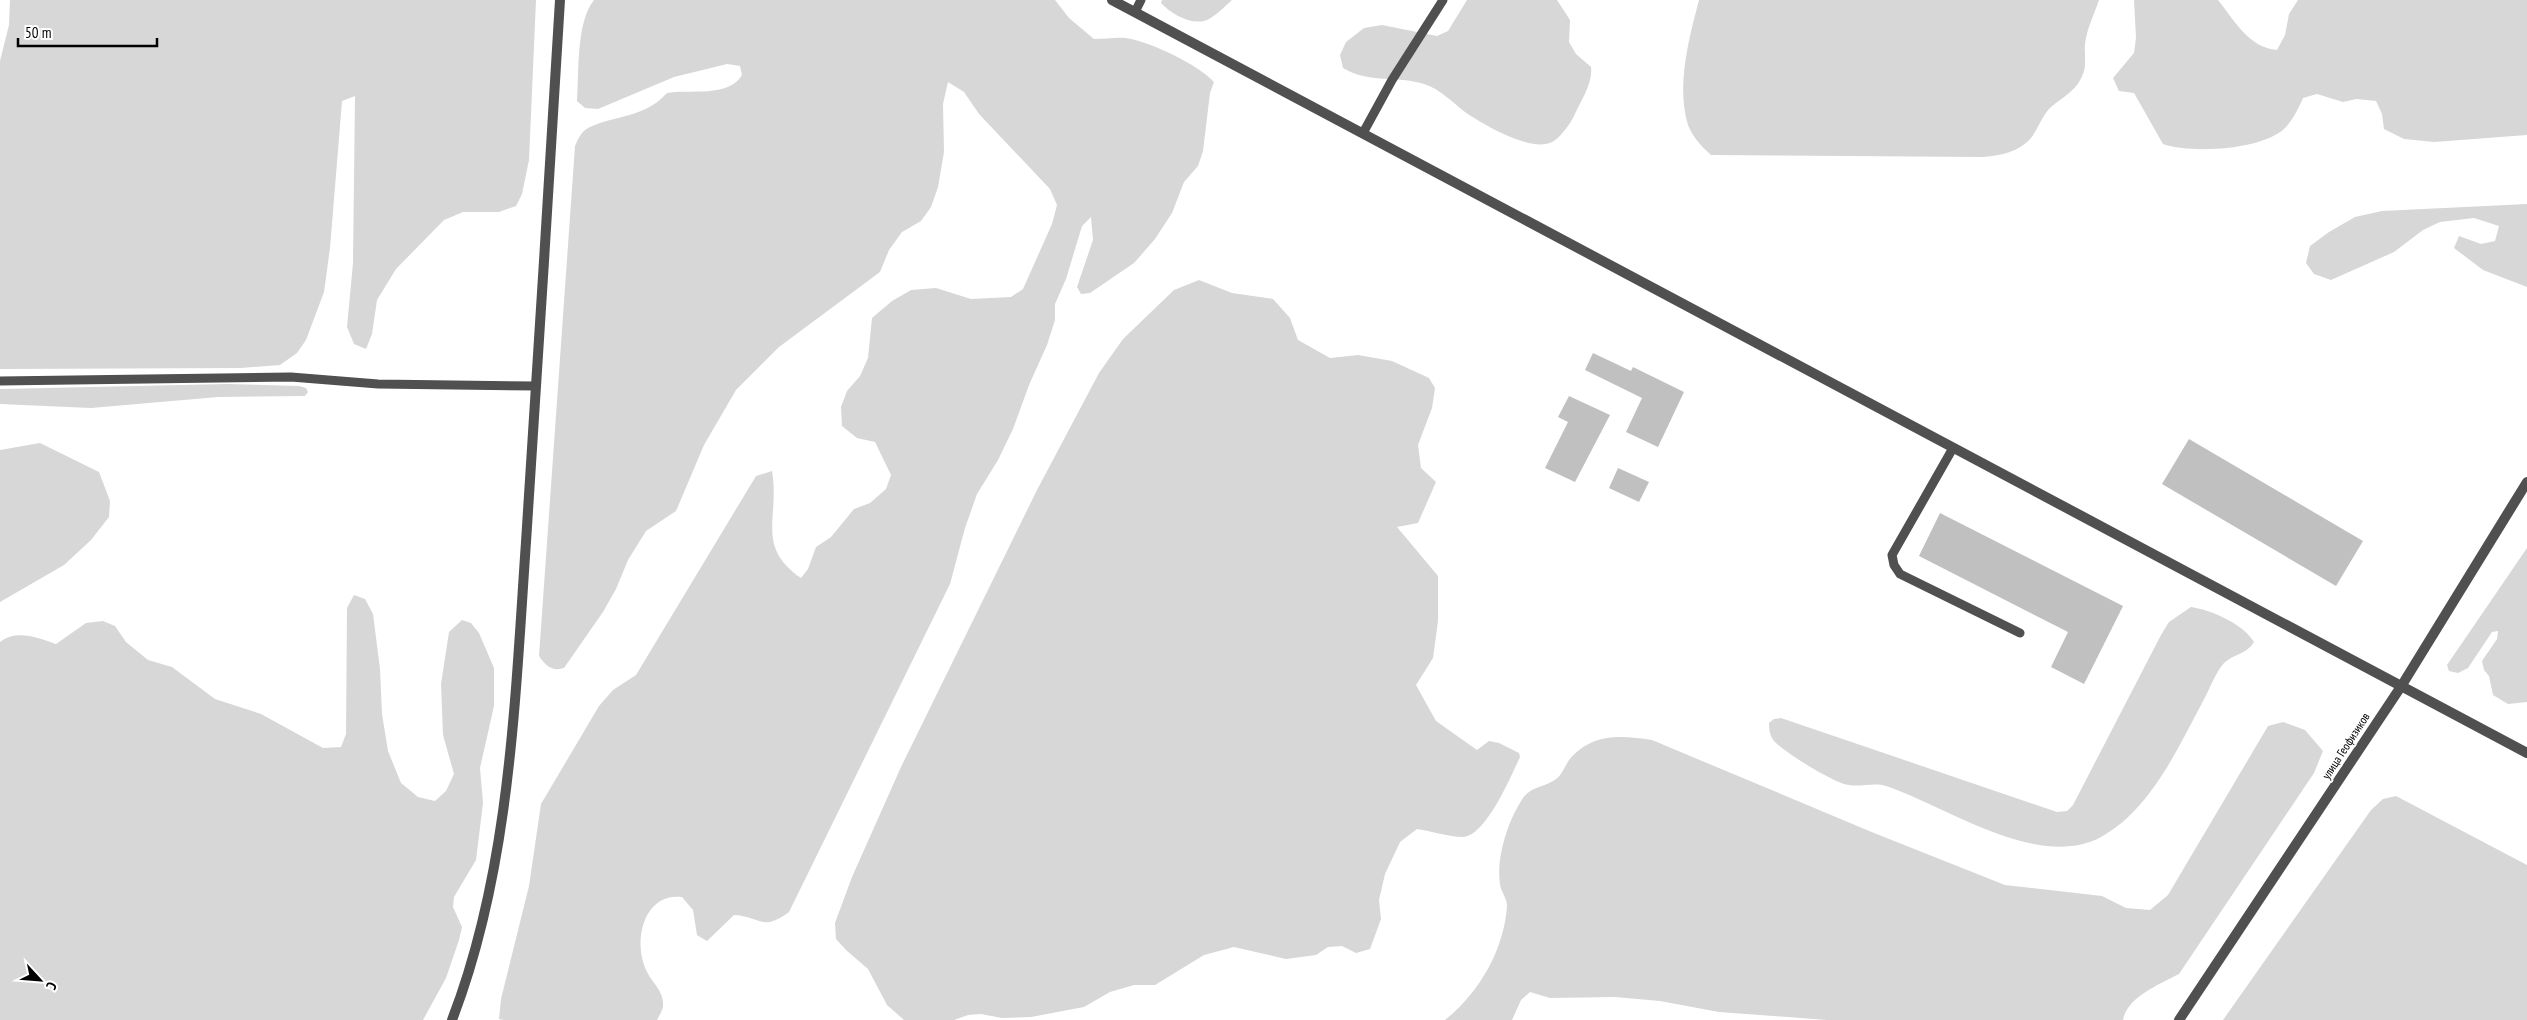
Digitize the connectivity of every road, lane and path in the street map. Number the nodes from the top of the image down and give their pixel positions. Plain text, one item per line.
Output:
1 (560, 0) edge
2 (1112, 0) edge
3 (1142, 0) edge
4 (1443, 0) edge
5 (1134, 12) junction
6 (1363, 133) junction
7 (0, 382) edge
8 (536, 386) junction
9 (1953, 448) junction
10 (2527, 482) edge
11 (2020, 633) dead end
12 (2402, 685) junction
13 (2527, 753) edge
14 (452, 1020) edge
15 (2179, 1020) edge

1 - 8 street
2 - 5 street
3 - 5 lane
4 - 6 lane
5 - 6 street
6 - 9 street
7 - 8 lane
8 - 14 street
9 - 11 lane
9 - 12 street
10 - 12 street, улица Геофизиков
12 - 13 street
12 - 15 street, улица Геофизиков

